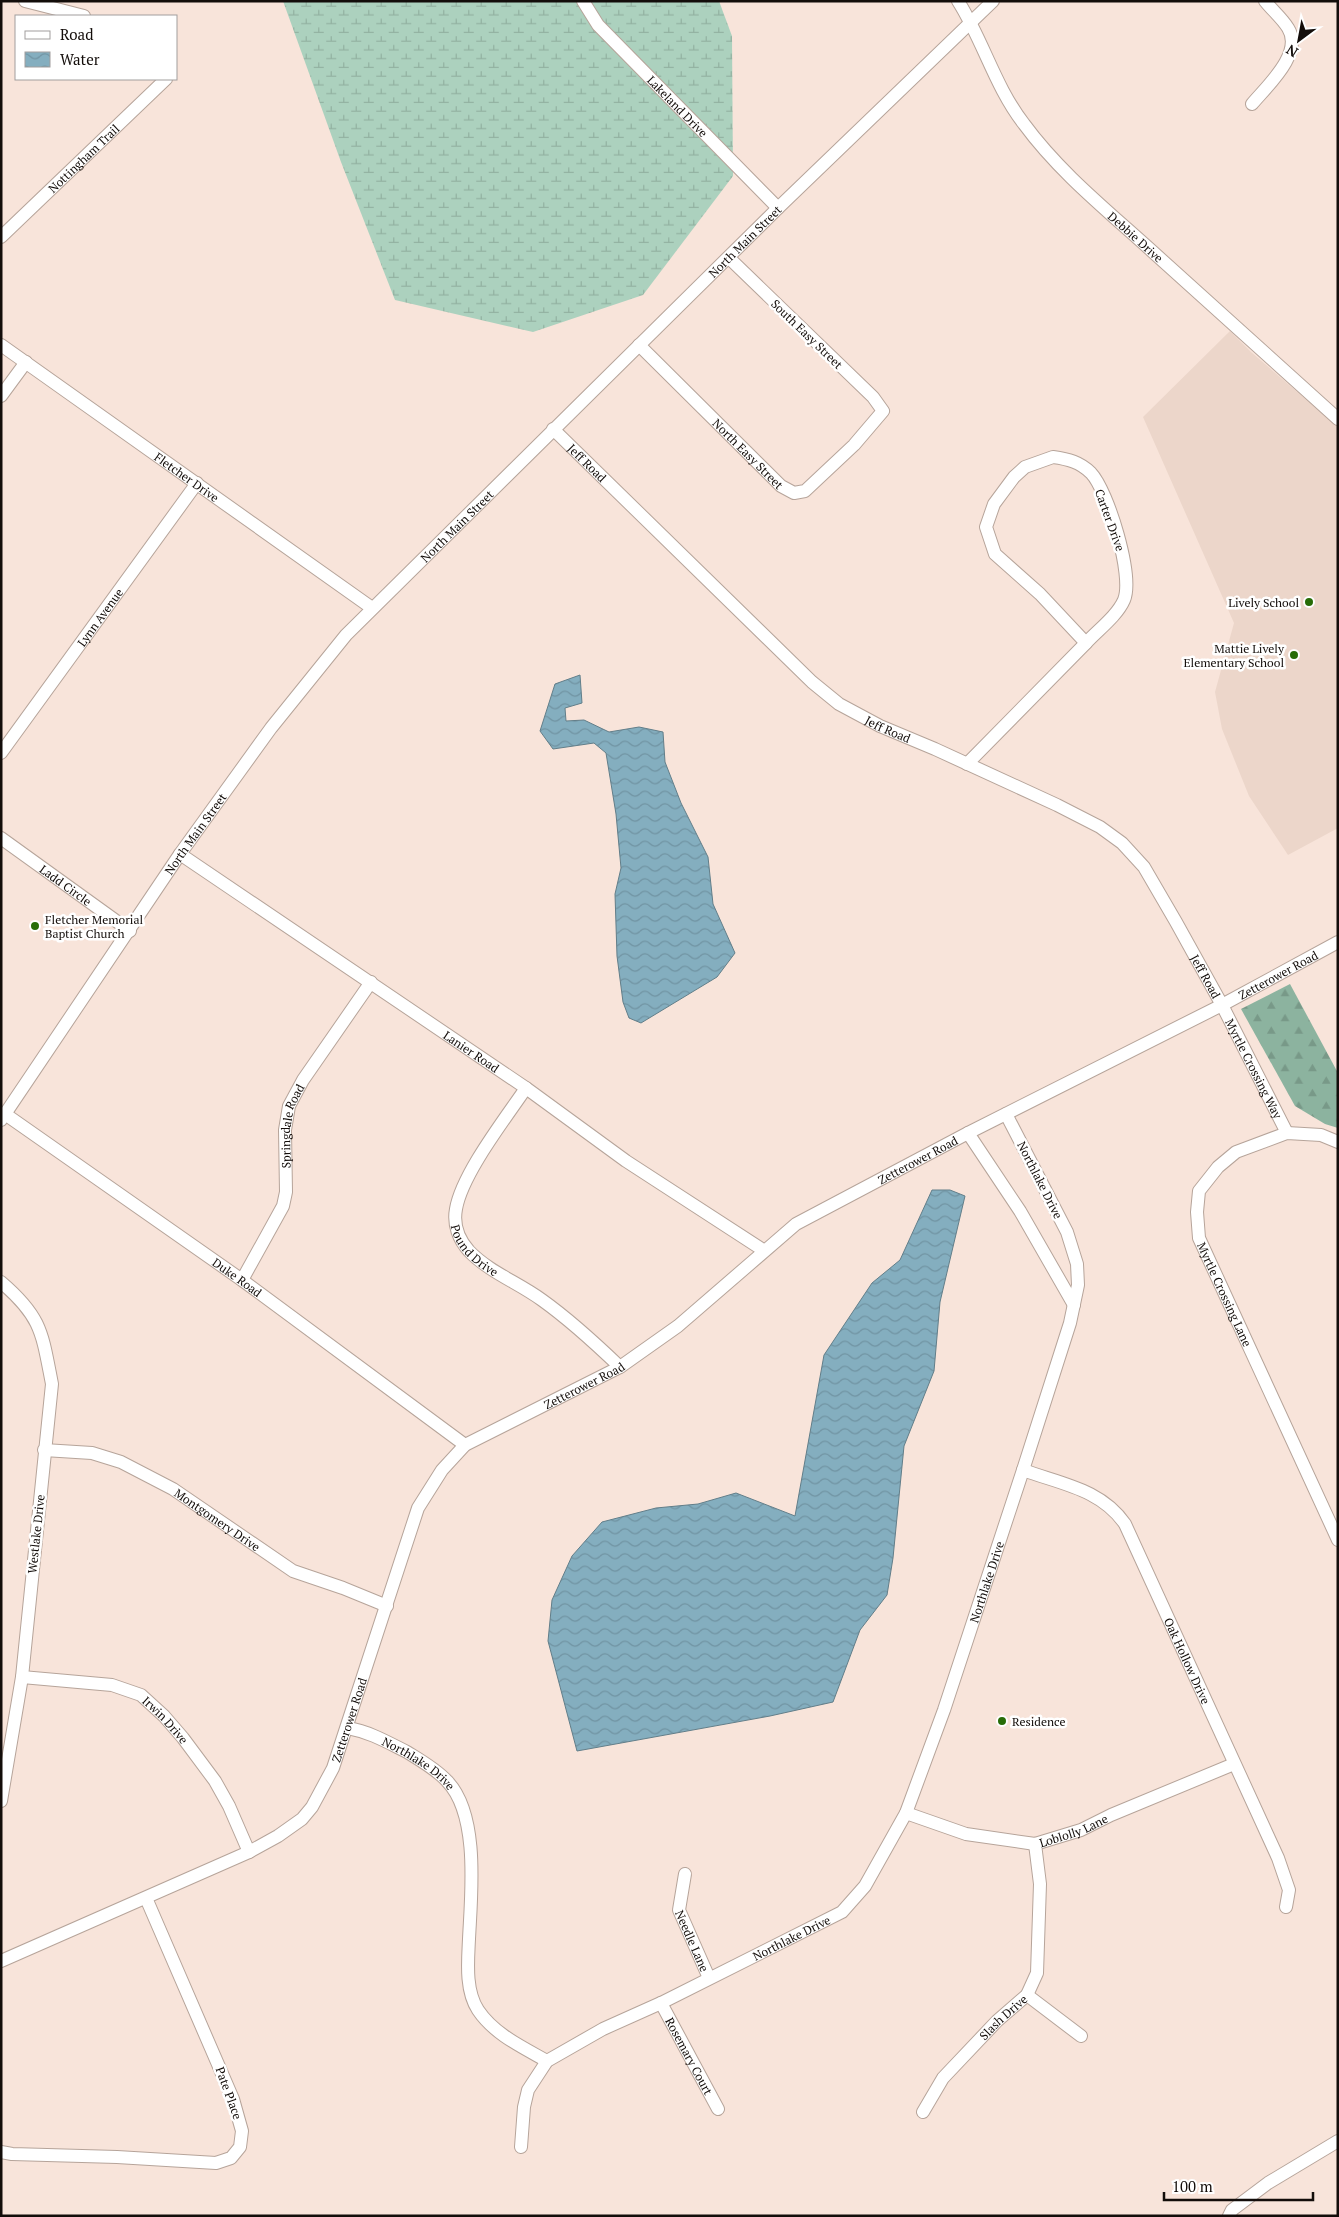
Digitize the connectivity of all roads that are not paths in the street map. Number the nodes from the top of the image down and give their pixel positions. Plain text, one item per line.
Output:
1 (25, 1) edge
2 (583, 1) edge
3 (958, 1) edge
4 (993, 1) edge
5 (1265, 1) edge
6 (80, 15) edge
7 (972, 23) junction
8 (165, 80) edge
9 (1252, 104) dead end
10 (778, 208) junction
11 (1, 237) edge
12 (729, 258) junction
13 (1, 345) edge
14 (639, 345) junction
15 (26, 362) junction
16 (1, 396) edge
17 (883, 411) joint
18 (1338, 419) edge
19 (553, 429) junction
20 (197, 482) junction
21 (372, 608) junction
22 (1086, 643) junction
23 (1, 753) edge
24 (967, 764) junction
25 (1, 838) edge
26 (180, 854) junction
27 (130, 931) junction
28 (1338, 942) edge
29 (371, 982) junction
30 (1222, 1005) junction
31 (526, 1088) junction
32 (1006, 1114) junction
33 (3, 1117) edge
34 (968, 1133) junction
35 (1287, 1133) junction
36 (1338, 1142) edge
37 (763, 1250) junction
38 (242, 1280) junction
39 (1, 1282) edge
40 (1074, 1305) junction
41 (620, 1367) junction
42 (465, 1445) junction
43 (44, 1450) junction
44 (1023, 1470) junction
45 (1338, 1540) edge
46 (387, 1606) junction
47 (22, 1677) junction
48 (348, 1728) junction
49 (1234, 1764) junction
50 (1, 1801) edge
51 (906, 1814) junction
52 (1035, 1844) junction
53 (249, 1852) junction
54 (686, 1874) dead end
55 (146, 1898) junction
56 (1286, 1907) dead end
57 (1, 1961) edge
58 (709, 1978) junction
59 (1027, 1994) junction
60 (661, 2003) junction
61 (1081, 2036) dead end
62 (547, 2061) junction
63 (718, 2109) dead end
64 (924, 2112) dead end
65 (1338, 2141) edge
66 (521, 2147) dead end
67 (1, 2152) edge
68 (1229, 2216) edge

1 - 6 street
2 - 10 street, Lakeland Drive
3 - 7 street, Debbie Drive
4 - 7 street, North Main Street
5 - 9 street
7 - 10 street, North Main Street
7 - 18 street, Debbie Drive
8 - 11 street, Nottingham Trail
10 - 12 street, North Main Street
12 - 14 street, North Main Street
12 - 17 street, South Easy Street
13 - 15 street, Fletcher Drive
14 - 17 street, North Easy Street
14 - 19 street, North Main Street
15 - 16 street
15 - 20 street, Fletcher Drive
19 - 21 street, North Main Street
19 - 24 street, Jeff Road
20 - 21 street, Fletcher Drive
20 - 23 street, Lynn Avenue
21 - 26 street, North Main Street
22 - 22 street, Carter Drive
22 - 24 street, Carter Drive
24 - 30 street, Jeff Road
25 - 27 street, Ladd Circle
26 - 27 street, North Main Street
26 - 29 street, Lanier Road
27 - 33 street, North Main Street
28 - 30 street, Zetterower Road
29 - 31 street, Lanier Road
29 - 38 street, Springdale Road
30 - 32 street, Zetterower Road
30 - 35 street, Myrtle Crossing Way
31 - 37 street, Lanier Road
31 - 41 street, Pound Drive
32 - 34 street, Zetterower Road
32 - 40 street, Northlake Drive
33 - 38 street, Duke Road
34 - 37 street, Zetterower Road
34 - 40 street
35 - 36 street, Myrtle Crossing Lane
35 - 45 street, Myrtle Crossing Lane
37 - 41 street, Zetterower Road
38 - 42 street, Duke Road
39 - 43 street, Westlake Drive
40 - 44 street, Northlake Drive
41 - 42 street, Zetterower Road
42 - 46 street, Zetterower Road
43 - 46 street, Montgomery Drive
43 - 47 street, Westlake Drive
44 - 49 street, Oak Hollow Drive
44 - 51 street, Northlake Drive
46 - 48 street, Zetterower Road
47 - 50 street, Westlake Drive
47 - 53 street, Irwin Drive
48 - 53 street, Zetterower Road
48 - 62 street, Northlake Drive
49 - 52 street, Loblolly Lane
49 - 56 street, Oak Hollow Drive
51 - 52 street, Loblolly Lane
51 - 58 street, Northlake Drive
52 - 59 street, Slash Drive
53 - 55 street, Zetterower Road
54 - 58 street, Needle Lane
55 - 57 street, Zetterower Road
55 - 67 street, Pate Place
58 - 60 street, Northlake Drive
59 - 61 street
59 - 64 street, Slash Drive
60 - 62 street, Northlake Drive
60 - 63 street, Rosemary Court
62 - 66 street
65 - 68 street

